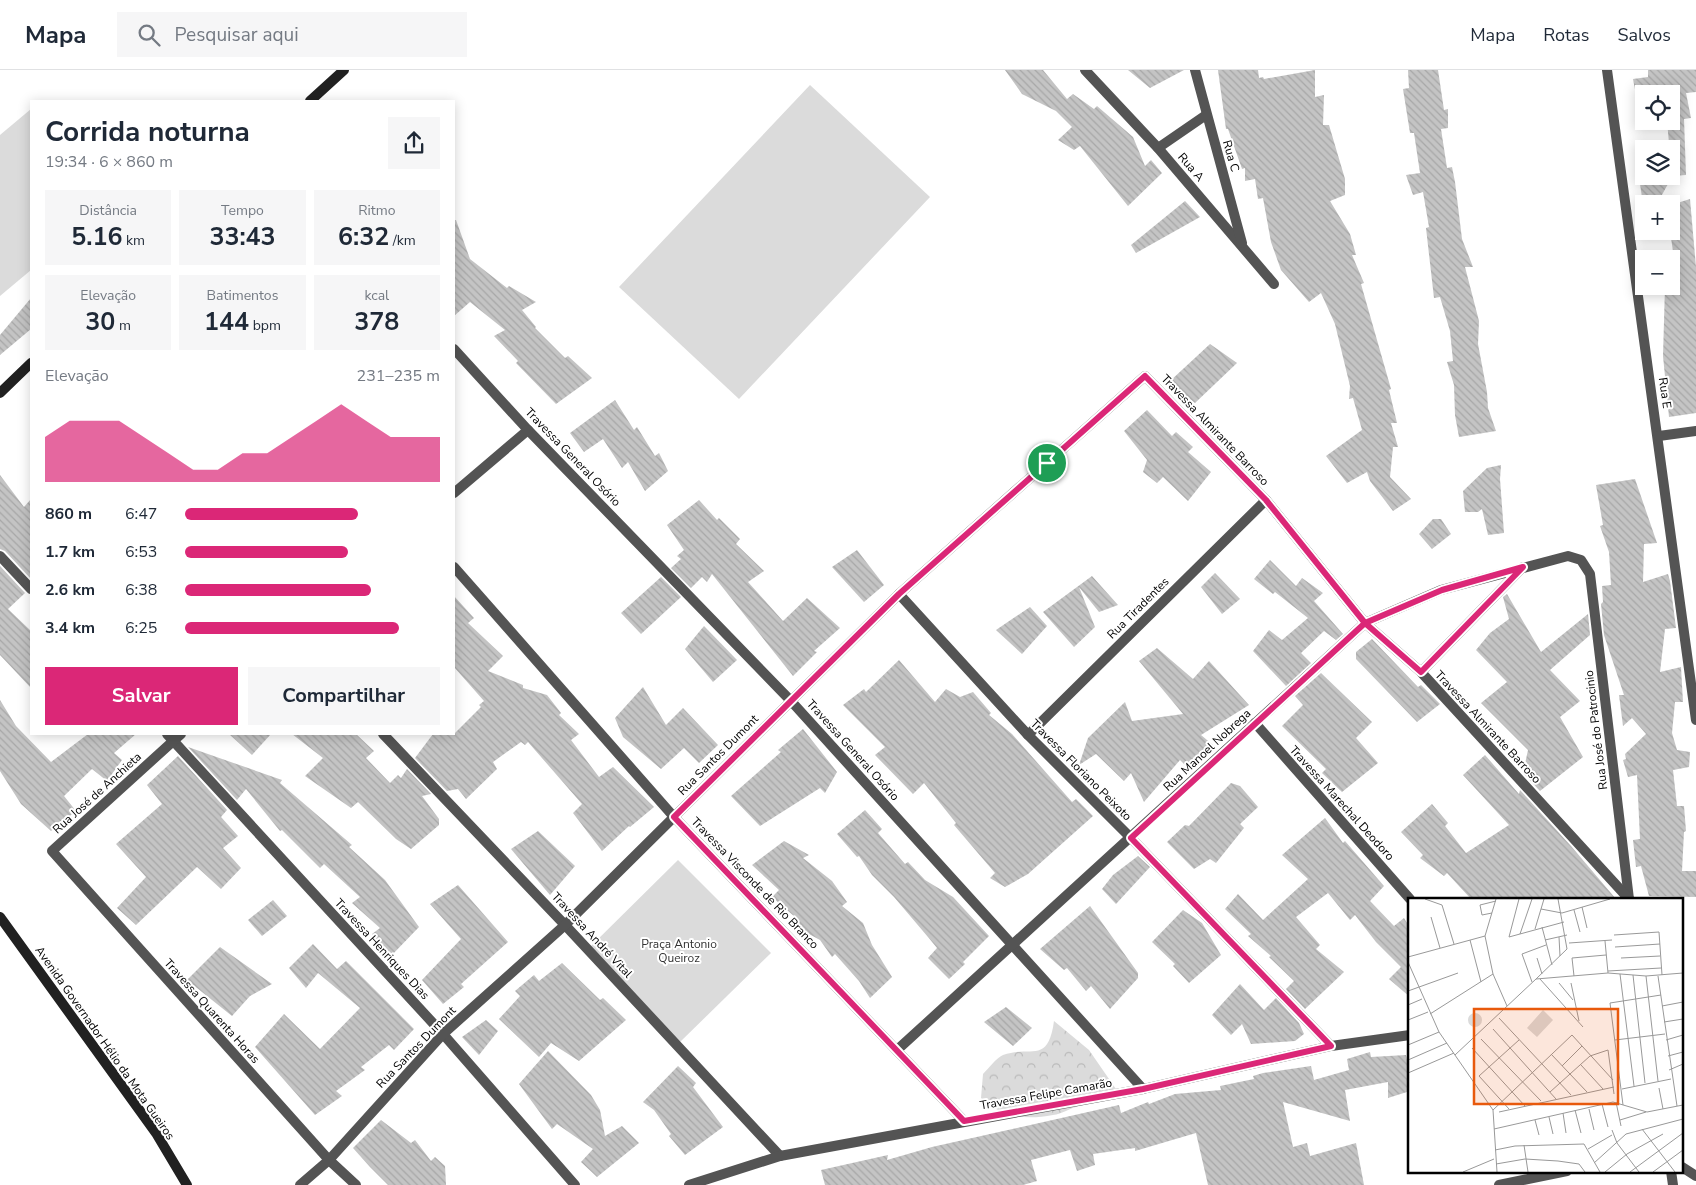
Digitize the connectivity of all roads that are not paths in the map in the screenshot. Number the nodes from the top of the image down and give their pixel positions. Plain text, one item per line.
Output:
1 (344, 70) edge
2 (1085, 70) edge
3 (1196, 70) edge
4 (1607, 70) edge
5 (311, 100) edge
6 (1206, 115) junction
7 (1158, 148) junction
8 (1243, 248) junction
9 (1274, 284) dead end
10 (455, 350) edge
11 (30, 364) edge
12 (1145, 376) joint
13 (0, 393) edge
14 (528, 430) junction
15 (1696, 431) edge
16 (1659, 436) junction
17 (455, 492) edge
18 (1266, 500) junction
19 (0, 556) edge
20 (1581, 560) joint
21 (1523, 567) junction
22 (455, 568) edge
23 (30, 588) edge
24 (899, 594) junction
25 (1365, 623) junction
26 (1421, 672) junction
27 (791, 701) junction
28 (1696, 720) edge
29 (1255, 723) junction
30 (384, 735) edge
31 (1028, 735) junction
32 (174, 736) edge
33 (674, 817) junction
34 (1131, 838) junction
35 (52, 851) joint
36 (1409, 898) edge
37 (1628, 898) edge
38 (1629, 898) edge
39 (0, 917) edge
40 (565, 925) junction
41 (1012, 945) junction
42 (443, 1034) junction
43 (1408, 1035) edge
44 (1331, 1046) junction
45 (897, 1050) junction
46 (1143, 1089) junction
47 (964, 1121) junction
48 (780, 1156) junction
49 (329, 1160) junction
50 (1684, 1168) edge
51 (1562, 1172) edge
52 (1670, 1172) edge
53 (1696, 1176) edge
54 (188, 1185) edge
55 (300, 1185) edge
56 (356, 1185) edge
57 (575, 1185) edge
58 (689, 1185) edge
59 (1501, 1185) edge
60 (1674, 1185) edge

1 - 5 main road
2 - 7 street, Rua A
3 - 6 street, Rua C
4 - 16 street, Rua E
6 - 7 street
6 - 8 street, Rua C
7 - 8 street, Rua A
8 - 9 street, Rua A
10 - 14 street, Travessa General Osório
11 - 13 main road
12 - 18 street, Travessa Almirante Barroso
12 - 24 street, Rua Santos Dumont
14 - 17 street
14 - 27 street, Travessa General Osório
15 - 16 street
16 - 28 street, Rua E
18 - 25 street, Travessa Almirante Barroso
18 - 31 street, Rua Tiradentes
19 - 23 street
20 - 21 street, Rua Manoel Nobrega
20 - 38 street, Rua José do Patrocinio
21 - 25 street, Rua Manoel Nobrega
21 - 26 street
22 - 33 street, Travessa Visconde de Rio Branco
24 - 27 street, Rua Santos Dumont
24 - 31 street, Travessa Floriano Peixoto
25 - 26 street, Travessa Almirante Barroso
25 - 29 street, Rua Manoel Nobrega
26 - 37 street, Travessa Almirante Barroso
27 - 33 street, Rua Santos Dumont
27 - 41 street, Travessa General Osório
29 - 34 street, Rua Manoel Nobrega
29 - 36 street, Travessa Marechal Deodoro
30 - 40 street, Travessa André Vital
31 - 34 street, Travessa Floriano Peixoto
32 - 35 street, Rua José de Anchieta
32 - 42 street, Travessa Henriques Dias
33 - 40 street, Rua Santos Dumont
33 - 45 street, Travessa Visconde de Rio Branco
34 - 41 street, Rua Manoel Nobrega
34 - 44 street, Travessa Floriano Peixoto
35 - 49 street, Travessa Quarenta Horas
39 - 54 main road, Avenida Governador Hélio da Mota Gueiros
40 - 42 street, Rua Santos Dumont
40 - 48 street, Travessa André Vital
41 - 45 street, Rua Manoel Nobrega
41 - 46 street, Travessa General Osório
42 - 49 street, Rua Santos Dumont
42 - 57 street, Travessa Henriques Dias
43 - 44 street, Travessa Felipe Camarão
44 - 46 street, Travessa Felipe Camarão
45 - 47 street, Travessa Visconde de Rio Branco
46 - 47 street, Travessa Felipe Camarão
47 - 48 street, Travessa Felipe Camarão
48 - 58 street, Travessa Felipe Camarão
49 - 55 street, Rua Santos Dumont
49 - 56 street, Travessa Quarenta Horas
50 - 53 street
51 - 59 street
52 - 60 street

